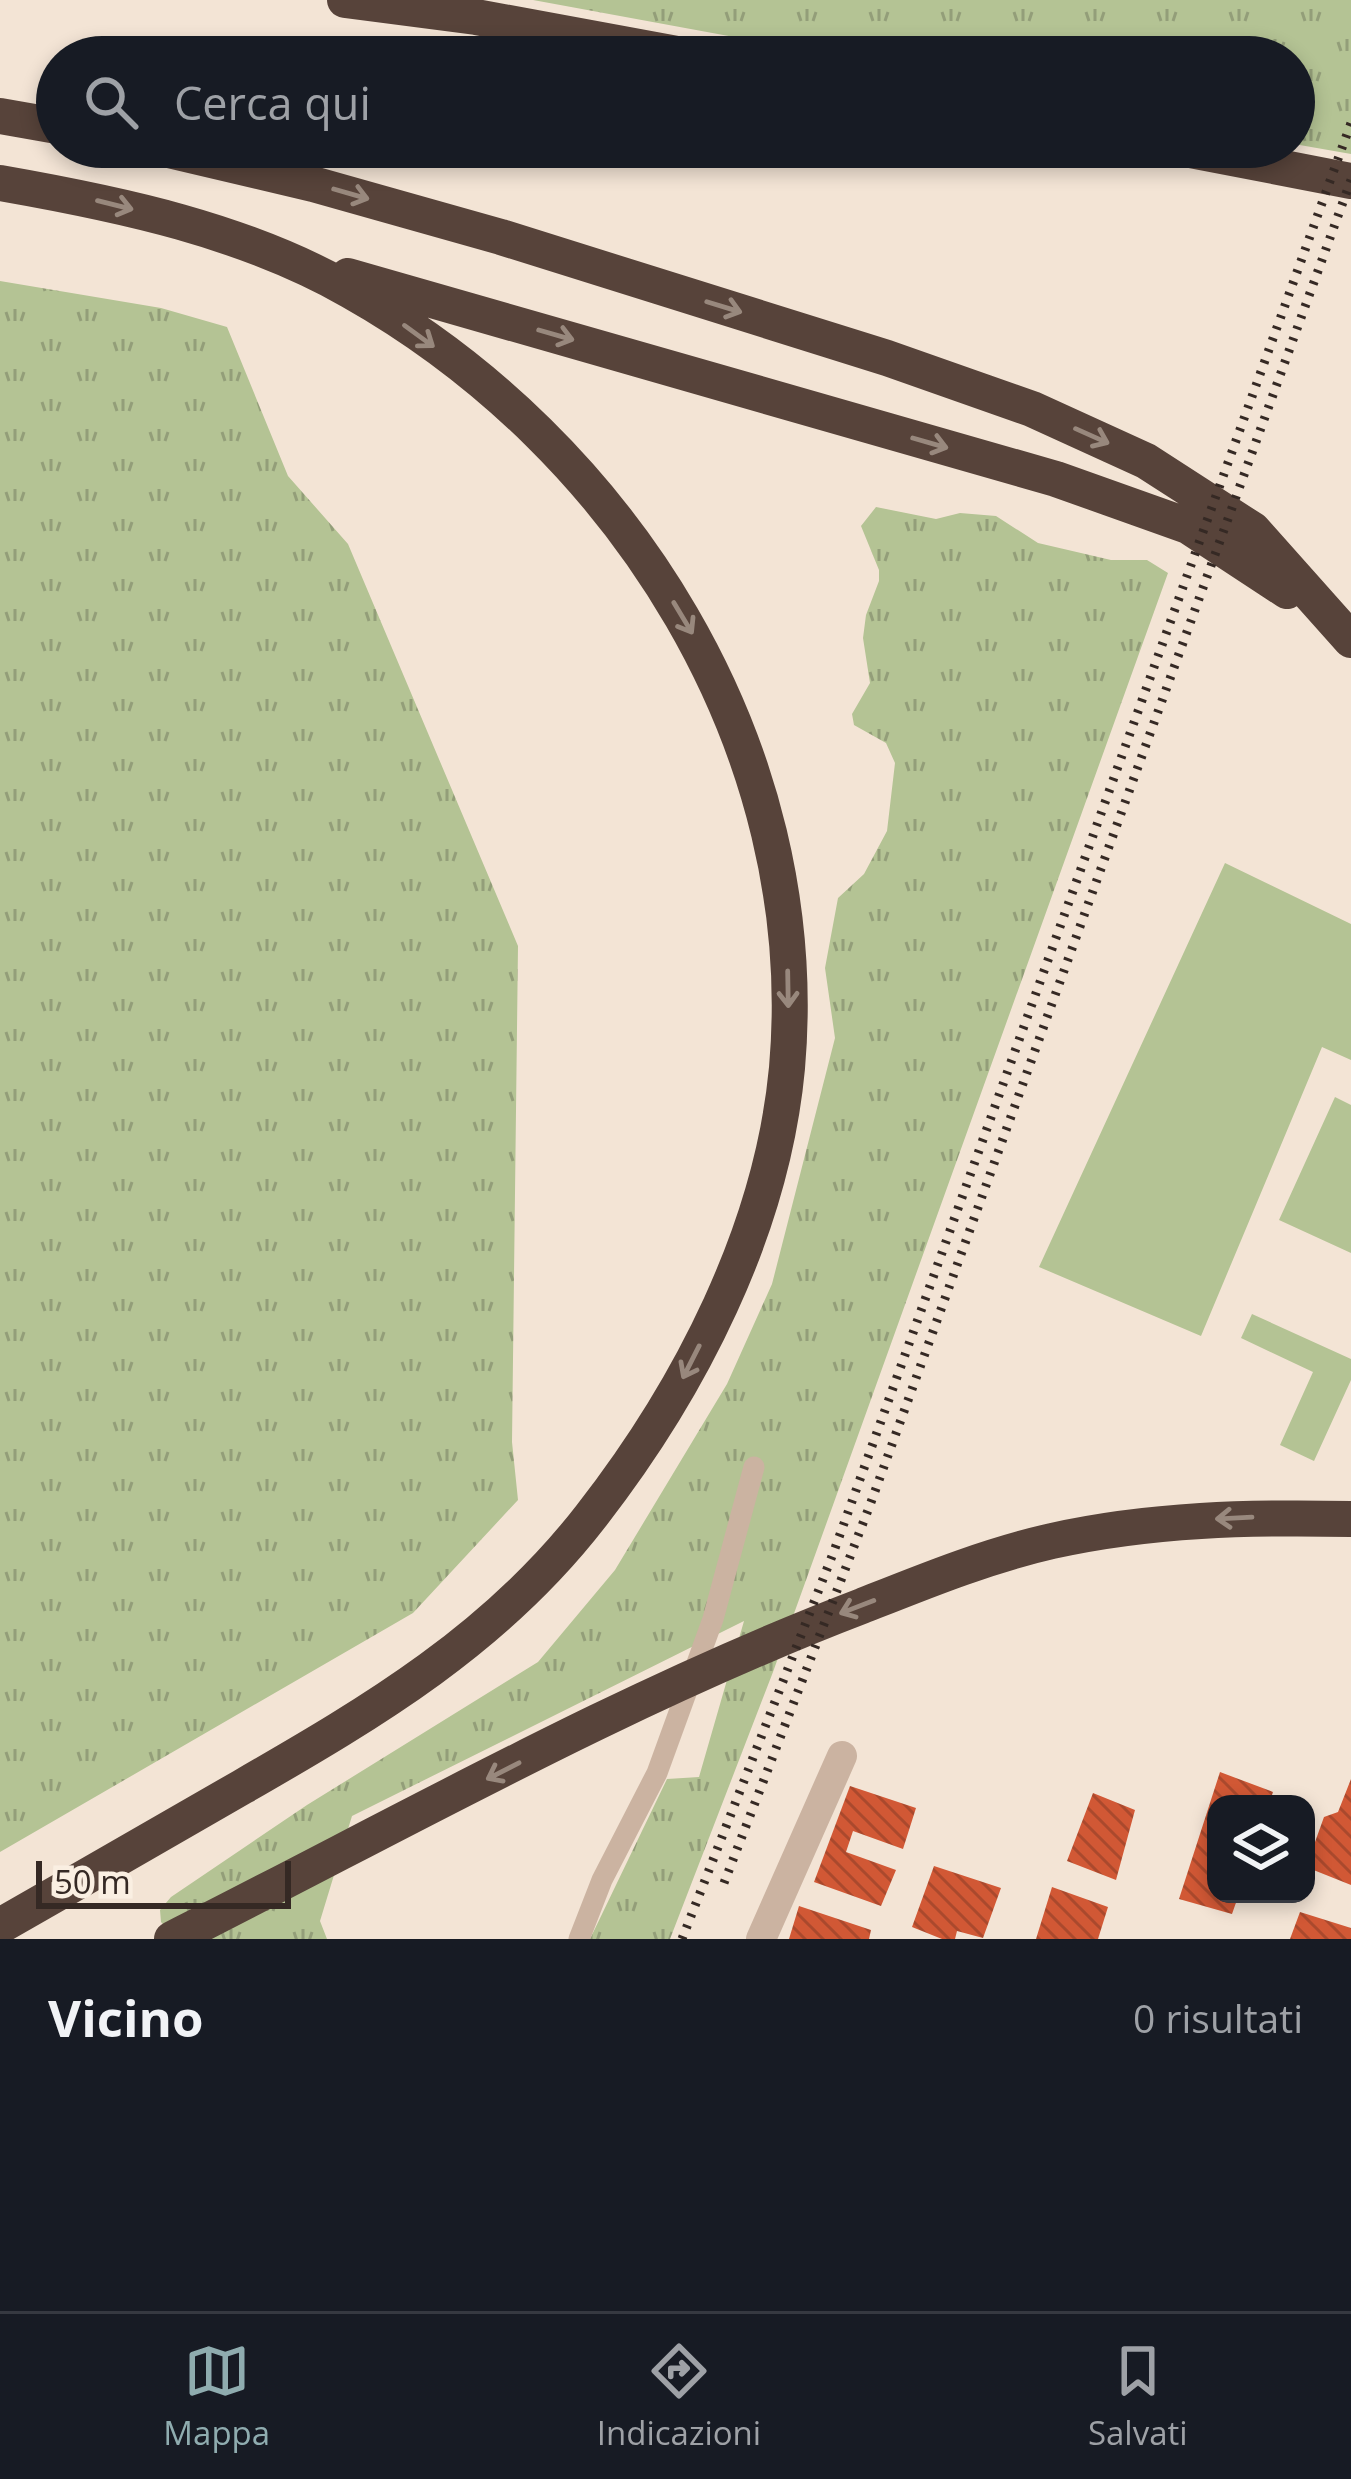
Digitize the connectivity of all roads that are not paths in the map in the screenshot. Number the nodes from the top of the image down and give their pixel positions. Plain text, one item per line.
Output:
1 (345, 0) edge
2 (579, 36) edge
3 (0, 116) edge
4 (36, 122) edge
5 (245, 168) edge
6 (1284, 168) edge
7 (1351, 181) edge
8 (0, 183) edge
9 (281, 258) junction
10 (1345, 634) edge
11 (754, 1467) dead end
12 (1351, 1519) edge
13 (842, 1756) dead end
14 (0, 1926) edge
15 (172, 1939) edge
16 (579, 1939) edge
17 (761, 1939) edge

1 - 2 highway
3 - 4 highway
5 -> 10 highway
6 - 7 highway
8 -> 9 highway
9 -> 10 highway
9 -> 14 highway
11 - 16 lane
12 -> 15 highway
13 - 17 street

